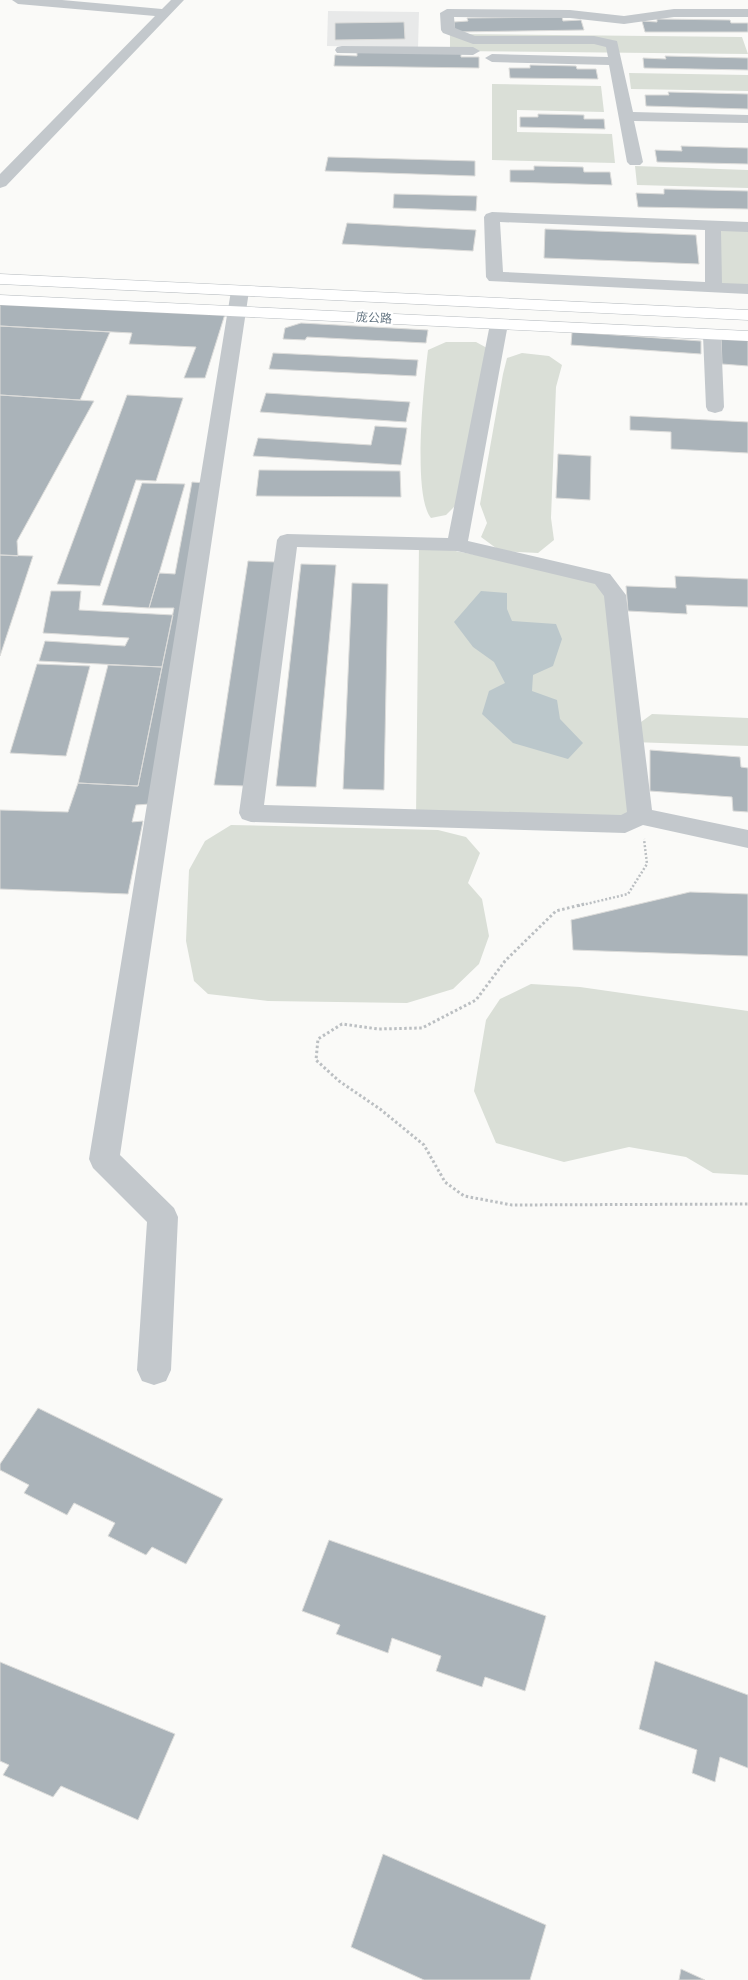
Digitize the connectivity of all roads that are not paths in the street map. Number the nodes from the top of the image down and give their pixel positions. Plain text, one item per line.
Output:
1 (18, 0) edge
2 (178, 0) edge
3 (166, 13) junction
4 (748, 13) edge
5 (483, 40) junction
6 (342, 50) dead end
7 (474, 51) junction
8 (615, 61) junction
9 (626, 116) junction
10 (748, 119) edge
11 (629, 133) junction
12 (649, 133) dead end
13 (635, 162) dead end
14 (0, 183) edge
15 (712, 226) junction
16 (748, 227) edge
17 (0, 279) edge
18 (714, 288) junction
19 (748, 289) edge
20 (0, 300) edge
21 (238, 301) junction
22 (748, 316) edge
23 (499, 324) junction
24 (712, 335) junction
25 (748, 336) edge
26 (715, 407) dead end
27 (457, 545) junction
28 (640, 816) junction
29 (748, 839) edge
30 (154, 1370) dead end

1 - 3 street
2 - 3 street
3 - 14 street
4 - 5 street
5 - 7 street
5 - 8 street
6 - 7 street
7 - 8 street
8 - 9 street
9 - 10 street
9 - 11 street
11 - 12 street
11 - 13 street
15 - 16 street
15 - 18 street
15 - 18 street
17 - 21 main road, 庞公路
18 - 19 street
20 - 21 main road, 庞公路
21 - 22 main road, 庞公路
21 - 23 main road, 庞公路
21 - 30 street
23 - 24 main road, 庞公路
23 - 27 street
24 - 25 main road, 庞公路
24 - 26 street
27 - 28 street
27 - 28 street
28 - 29 street

